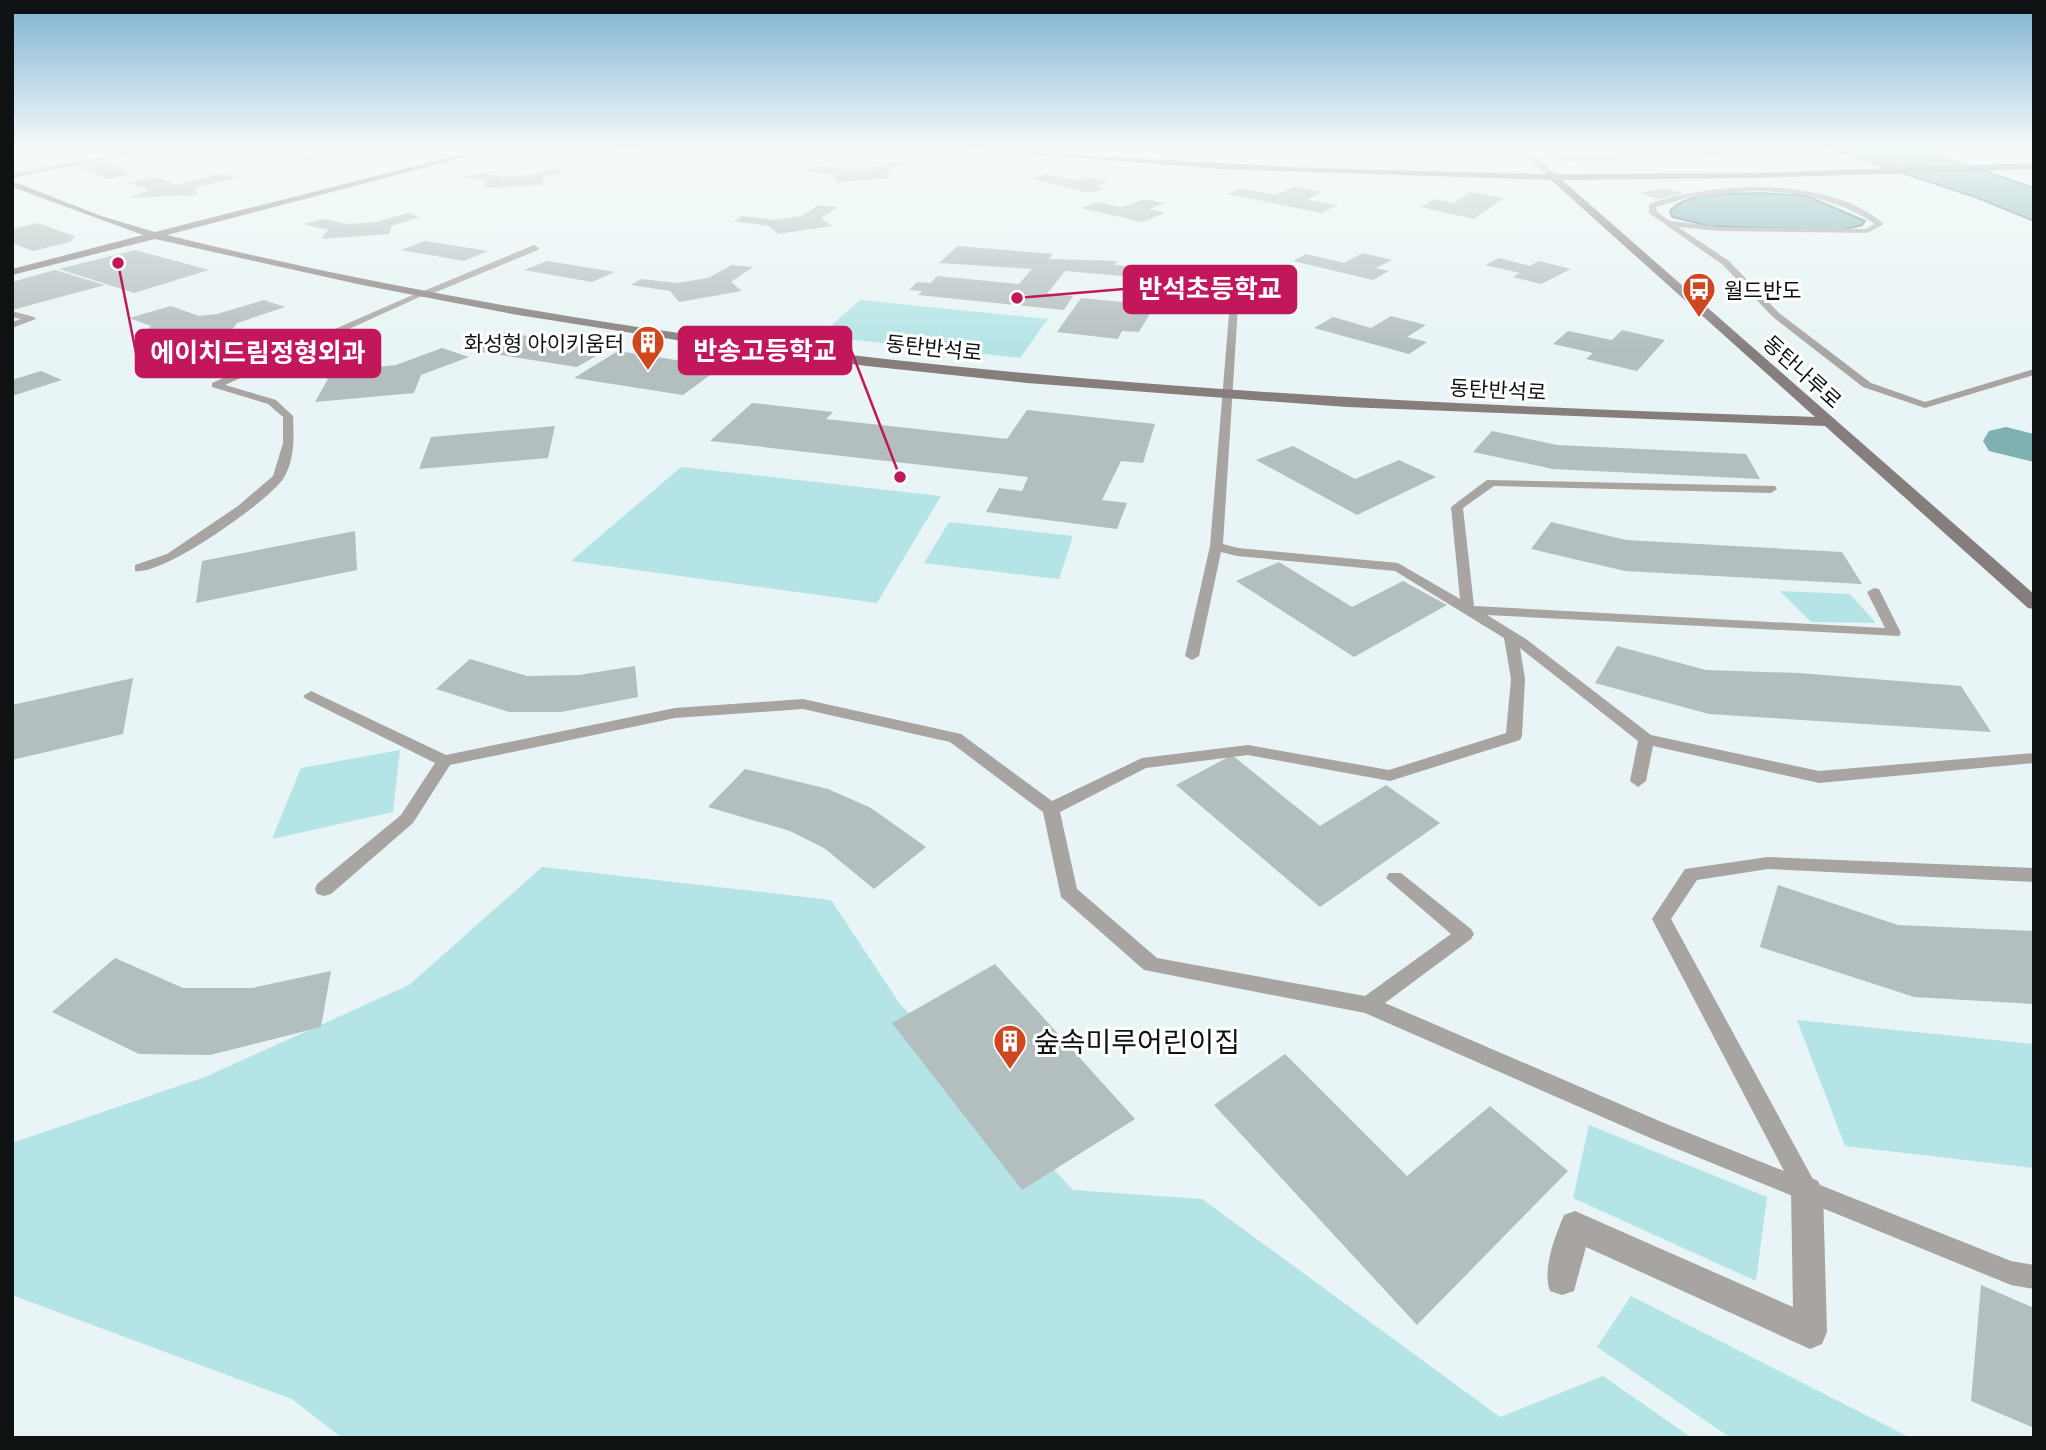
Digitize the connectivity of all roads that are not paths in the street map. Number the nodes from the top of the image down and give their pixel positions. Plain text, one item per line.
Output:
1 (92, 216) edge
2 (231, 216) edge
3 (1597, 216) edge
4 (1656, 216) edge
5 (1863, 216) edge
6 (1665, 223) junction
7 (155, 235) junction
8 (534, 248) dead end
9 (12, 272) edge
10 (1235, 290) dead end
11 (419, 295) junction
12 (12, 314) edge
13 (12, 325) edge
14 (2034, 372) edge
15 (1226, 395) junction
16 (1829, 422) junction
17 (1770, 489) dead end
18 (1216, 546) junction
19 (140, 568) dead end
20 (1874, 592) dead end
21 (2034, 604) edge
22 (1468, 610) junction
23 (1511, 636) junction
24 (1192, 656) dead end
25 (311, 696) dead end
26 (1646, 739) junction
27 (2034, 758) edge
28 (444, 761) junction
29 (1637, 781) dead end
30 (1051, 808) junction
31 (2034, 875) edge
32 (1395, 878) dead end
33 (324, 889) dead end
34 (1368, 1006) junction
35 (1807, 1191) junction
36 (2034, 1277) edge
37 (1562, 1279) dead end

1 - 7 street, 동탄반석로
2 - 7 street
3 - 16 street, 동탄나루로
4 - 6 lane
5 - 6 lane
6 - 14 lane
7 - 9 street
7 - 11 street, 동탄반석로
8 - 11 street
10 - 15 lane
11 - 15 street, 동탄반석로
11 - 19 lane
12 - 13 lane
15 - 16 street, 동탄반석로
15 - 18 lane
16 - 21 street, 동탄나루로
17 - 22 lane
18 - 22 lane
18 - 24 lane
20 - 22 lane
22 - 23 lane
23 - 26 lane
23 - 30 lane
25 - 28 lane
26 - 27 lane
26 - 29 lane
28 - 30 lane
28 - 33 lane
30 - 34 lane
31 - 35 lane
32 - 34 lane
34 - 35 lane
35 - 36 lane
35 - 37 street

